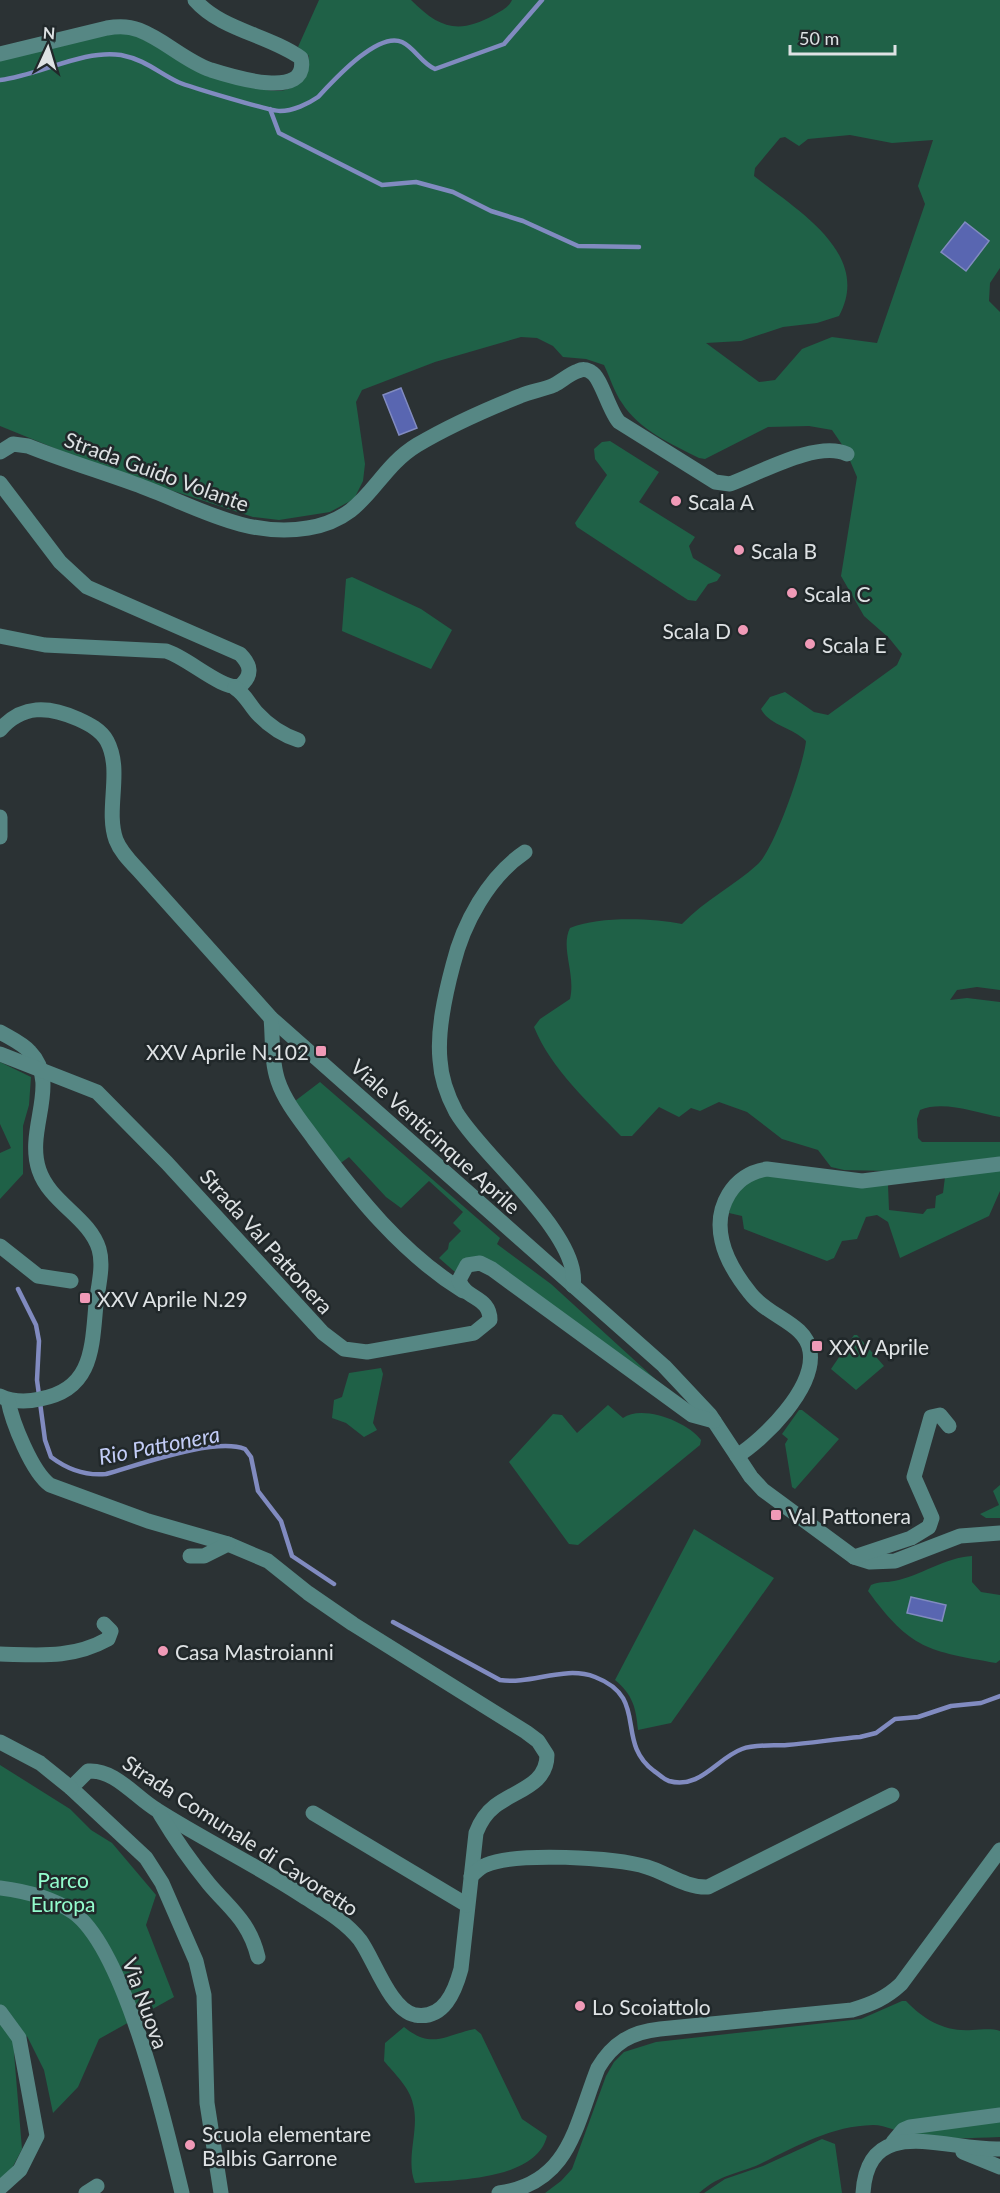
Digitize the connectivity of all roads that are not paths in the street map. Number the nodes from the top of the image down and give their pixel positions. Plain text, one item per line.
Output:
1 (195, 0) edge
2 (0, 54) edge
3 (0, 452) edge
4 (847, 454) dead end
5 (0, 483) edge
6 (0, 497) edge
7 (16, 506) junction
8 (0, 636) edge
9 (235, 688) junction
10 (0, 730) edge
11 (298, 740) dead end
12 (0, 817) edge
13 (0, 837) edge
14 (525, 852) dead end
15 (271, 1018) junction
16 (0, 1032) edge
17 (0, 1054) edge
18 (42, 1072) junction
19 (1000, 1164) edge
20 (0, 1246) edge
21 (71, 1281) dead end
22 (573, 1286) junction
23 (463, 1291) junction
24 (4, 1398) edge
25 (714, 1421) junction
26 (949, 1426) dead end
27 (736, 1456) junction
28 (1000, 1533) edge
29 (228, 1544) junction
30 (190, 1556) dead end
31 (854, 1557) junction
32 (104, 1624) dead end
33 (0, 1653) edge
34 (0, 1742) edge
35 (71, 1788) junction
36 (892, 1795) dead end
37 (159, 1812) junction
38 (313, 1813) dead end
39 (1000, 1850) edge
40 (471, 1876) junction
41 (0, 1888) edge
42 (467, 1905) junction
43 (258, 1957) dead end
44 (0, 2012) edge
45 (1000, 2115) edge
46 (893, 2142) junction
47 (946, 2145) junction
48 (1000, 2149) edge
49 (1000, 2167) edge
50 (0, 2188) edge
51 (182, 2193) edge
52 (220, 2193) edge
53 (499, 2193) edge
54 (863, 2193) edge

1 - 2 street
3 - 4 street, Strada Guido Volante
5 - 7 street
6 - 7 street
7 - 9 street
8 - 9 street
9 - 11 street
10 - 15 street, Viale Venticinque Aprile
12 - 13 street
14 - 22 street, Viale Venticinque Aprile
15 - 22 street, Viale Venticinque Aprile
15 - 23 street, Strada Val Pattonera
16 - 18 street
17 - 18 street, Strada Val Pattonera
18 - 23 street, Strada Val Pattonera
18 - 24 street
19 - 27 street
20 - 21 street
22 - 25 street, Viale Venticinque Aprile
23 - 25 street
24 - 29 street, Strada Comunale di Cavoretto
25 - 27 street, Viale Venticinque Aprile
26 - 31 street
27 - 31 street, Viale Venticinque Aprile
28 - 31 street, Viale Venticinque Aprile
29 - 30 street
29 - 40 street, Strada Comunale di Cavoretto
32 - 33 street
34 - 35 street
35 - 37 street, Strada Comunale di Cavoretto
35 - 52 street
36 - 40 street
37 - 42 street, Strada Comunale di Cavoretto
37 - 43 street
38 - 42 street
39 - 53 street
40 - 42 street, Strada Comunale di Cavoretto
41 - 51 street, Via Nuova
44 - 50 street
45 - 46 street
46 - 47 street
46 - 54 street
47 - 48 street
47 - 49 street

